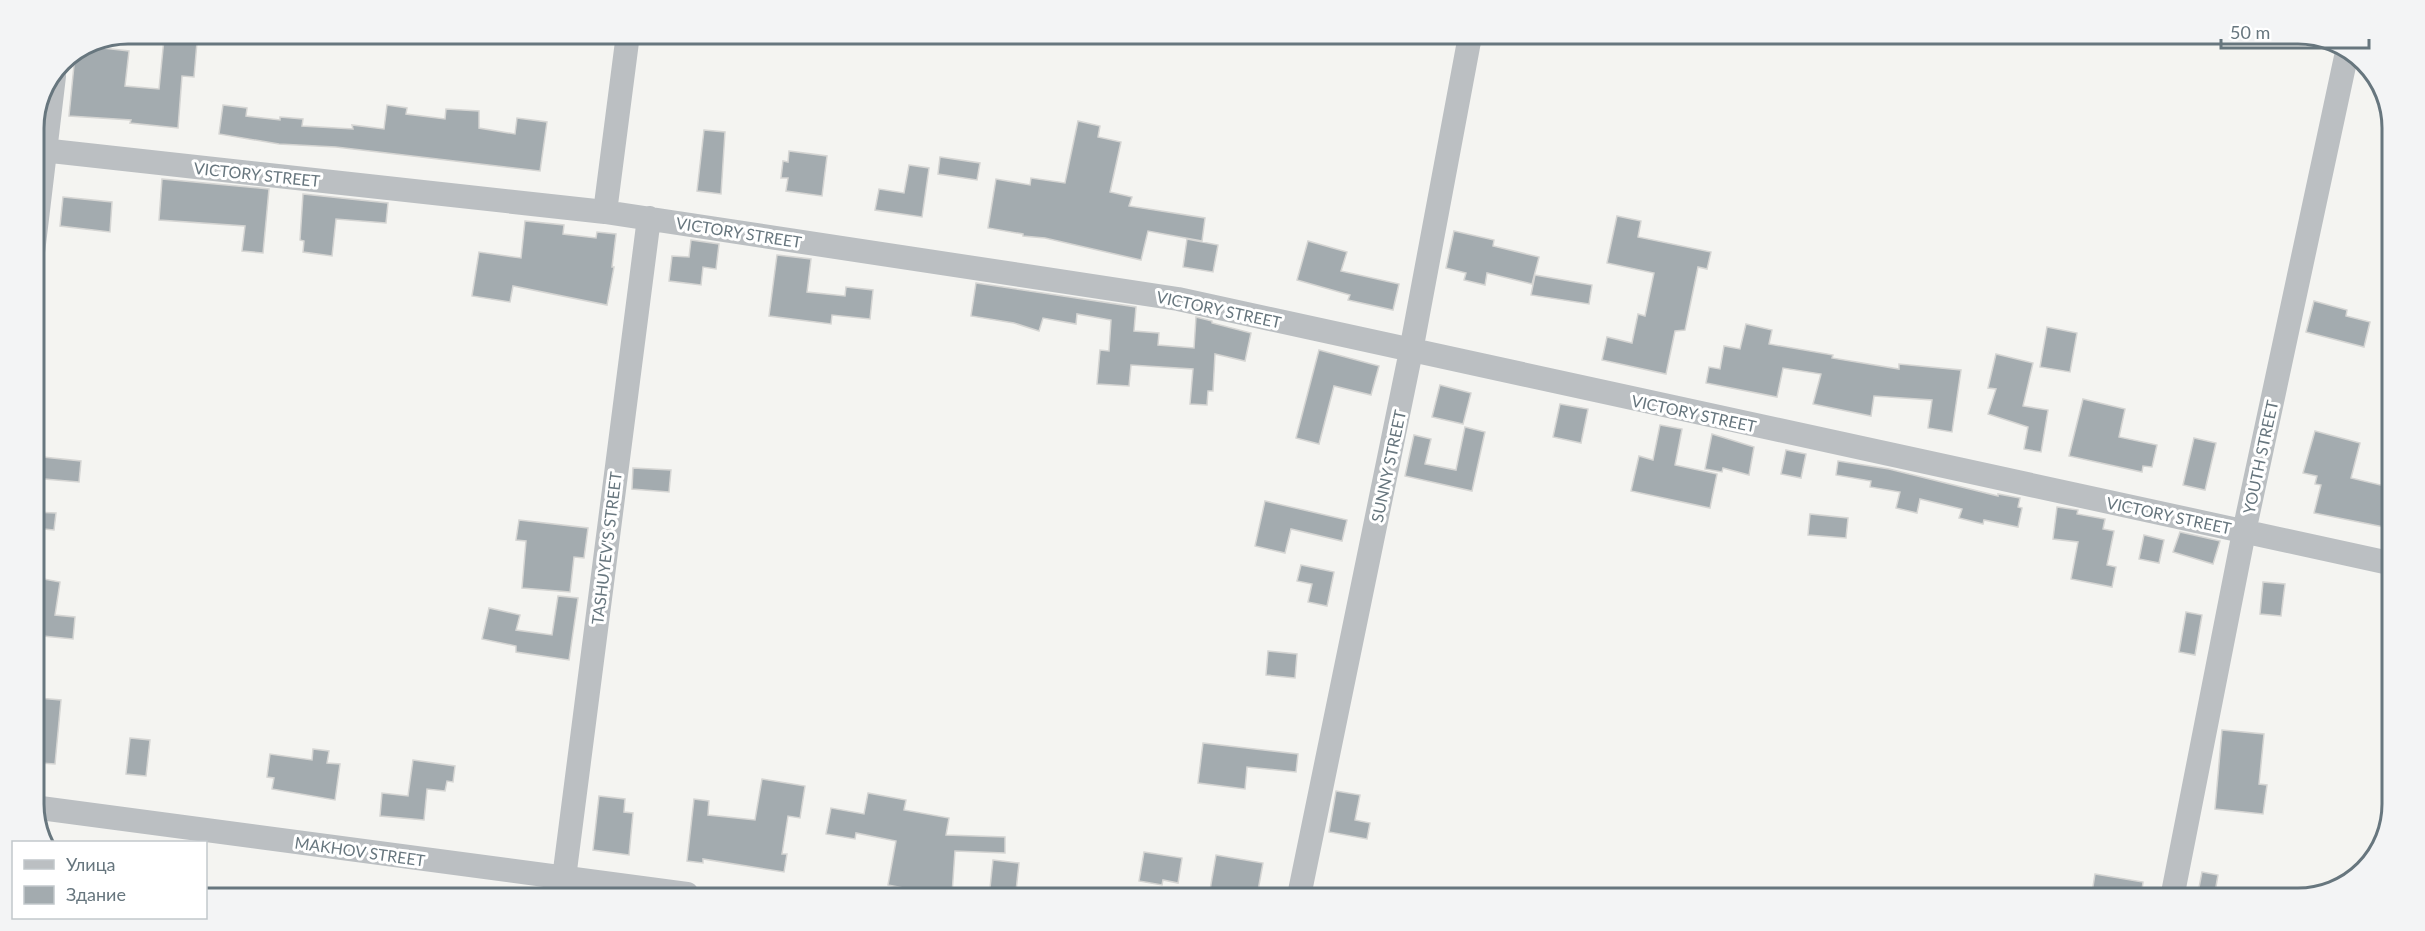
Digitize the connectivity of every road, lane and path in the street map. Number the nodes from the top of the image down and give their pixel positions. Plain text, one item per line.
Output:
1 (627, 44) edge
2 (1469, 44) edge
3 (2345, 59) edge
4 (50, 95) edge
5 (44, 129) edge
6 (44, 150) edge
7 (605, 212) junction
8 (649, 218) junction
9 (1411, 351) junction
10 (2244, 532) junction
11 (2382, 561) edge
12 (44, 808) edge
13 (564, 878) junction
14 (641, 888) edge
15 (1301, 888) edge
16 (2174, 888) edge

1 - 7 street
2 - 9 street, SUNNY STREET
3 - 10 street, YOUTH STREET
4 - 5 street
6 - 7 street, VICTORY STREET
7 - 8 street, VICTORY STREET
8 - 9 street, VICTORY STREET
8 - 13 street, TASHUYEV'S STREET
9 - 10 street, VICTORY STREET
9 - 15 street, SUNNY STREET
10 - 11 street, VICTORY STREET
10 - 16 street, YOUTH STREET
12 - 13 street, MAKHOV STREET
13 - 14 street, MAKHOV STREET

